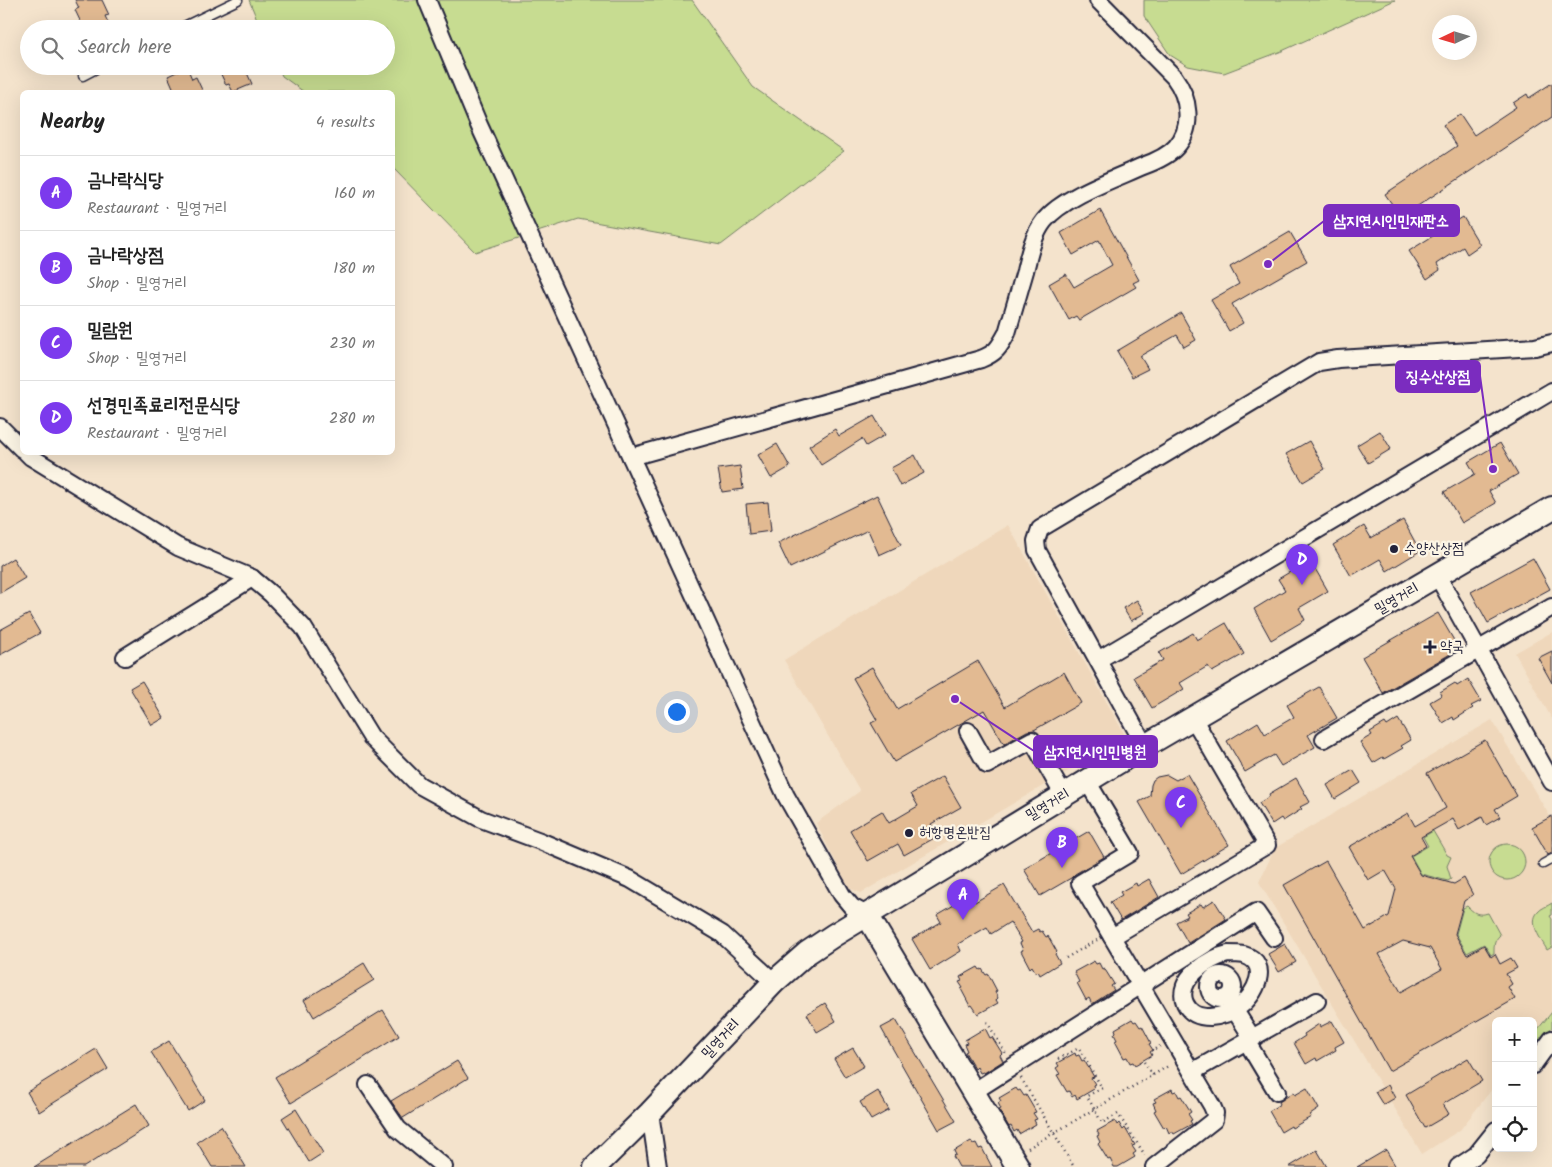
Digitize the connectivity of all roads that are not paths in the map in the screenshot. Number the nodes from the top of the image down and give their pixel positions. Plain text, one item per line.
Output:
1 (238, 0) edge
2 (427, 0) edge
3 (1098, 0) edge
4 (197, 20) edge
5 (1552, 343) edge
6 (1552, 391) edge
7 (0, 427) edge
8 (20, 447) edge
9 (29, 455) edge
10 (631, 457) junction
11 (1552, 508) edge
12 (1437, 575) junction
13 (252, 578) junction
14 (1552, 607) edge
15 (1478, 649) junction
16 (125, 657) dead end
17 (1098, 660) junction
18 (1193, 718) junction
19 (968, 731) dead end
20 (1324, 739) dead end
21 (1145, 746) junction
22 (1087, 781) junction
23 (1552, 782) edge
24 (1064, 796) junction
25 (1552, 860) edge
26 (1543, 864) dead end
27 (867, 915) junction
28 (1110, 935) junction
29 (1274, 938) dead end
30 (1206, 963) junction
31 (774, 982) junction
32 (1140, 985) junction
33 (1317, 1001) dead end
34 (1231, 1003) junction
35 (1552, 1039) edge
36 (1250, 1040) junction
37 (1535, 1062) edge
38 (1192, 1072) junction
39 (368, 1085) dead end
40 (973, 1092) junction
41 (1277, 1092) dead end
42 (650, 1113) junction
43 (1492, 1135) edge
44 (1015, 1162) edge
45 (1151, 1163) edge
46 (444, 1167) edge
47 (595, 1167) edge
48 (658, 1167) edge
49 (1458, 1167) edge

1 - 4 lane
2 - 10 street
3 - 10 street
5 - 17 street
6 - 17 street
7 - 8 street
9 - 13 street
10 - 27 street
11 - 12 main road, 밀영거리
12 - 15 street
12 - 18 main road, 밀영거리
13 - 16 street
13 - 31 street
14 - 15 street
15 - 20 street
15 - 23 street
17 - 21 street
18 - 21 main road, 밀영거리
18 - 28 street
19 - 24 street
21 - 22 main road, 밀영거리
22 - 24 main road, 밀영거리
22 - 28 street
24 - 27 main road, 밀영거리
25 - 26 lane
27 - 31 main road, 밀영거리
27 - 40 main road
28 - 32 street
29 - 30 street
30 - 32 street
30 - 34 street
30 - 34 street
30 - 34 street
31 - 42 main road, 밀영거리
32 - 38 street
32 - 40 street
33 - 36 street
34 - 36 street
35 - 37 street
36 - 38 street
36 - 41 street
38 - 45 street
39 - 46 street
40 - 44 main road
42 - 47 main road, 밀영거리
42 - 48 street
43 - 49 street

